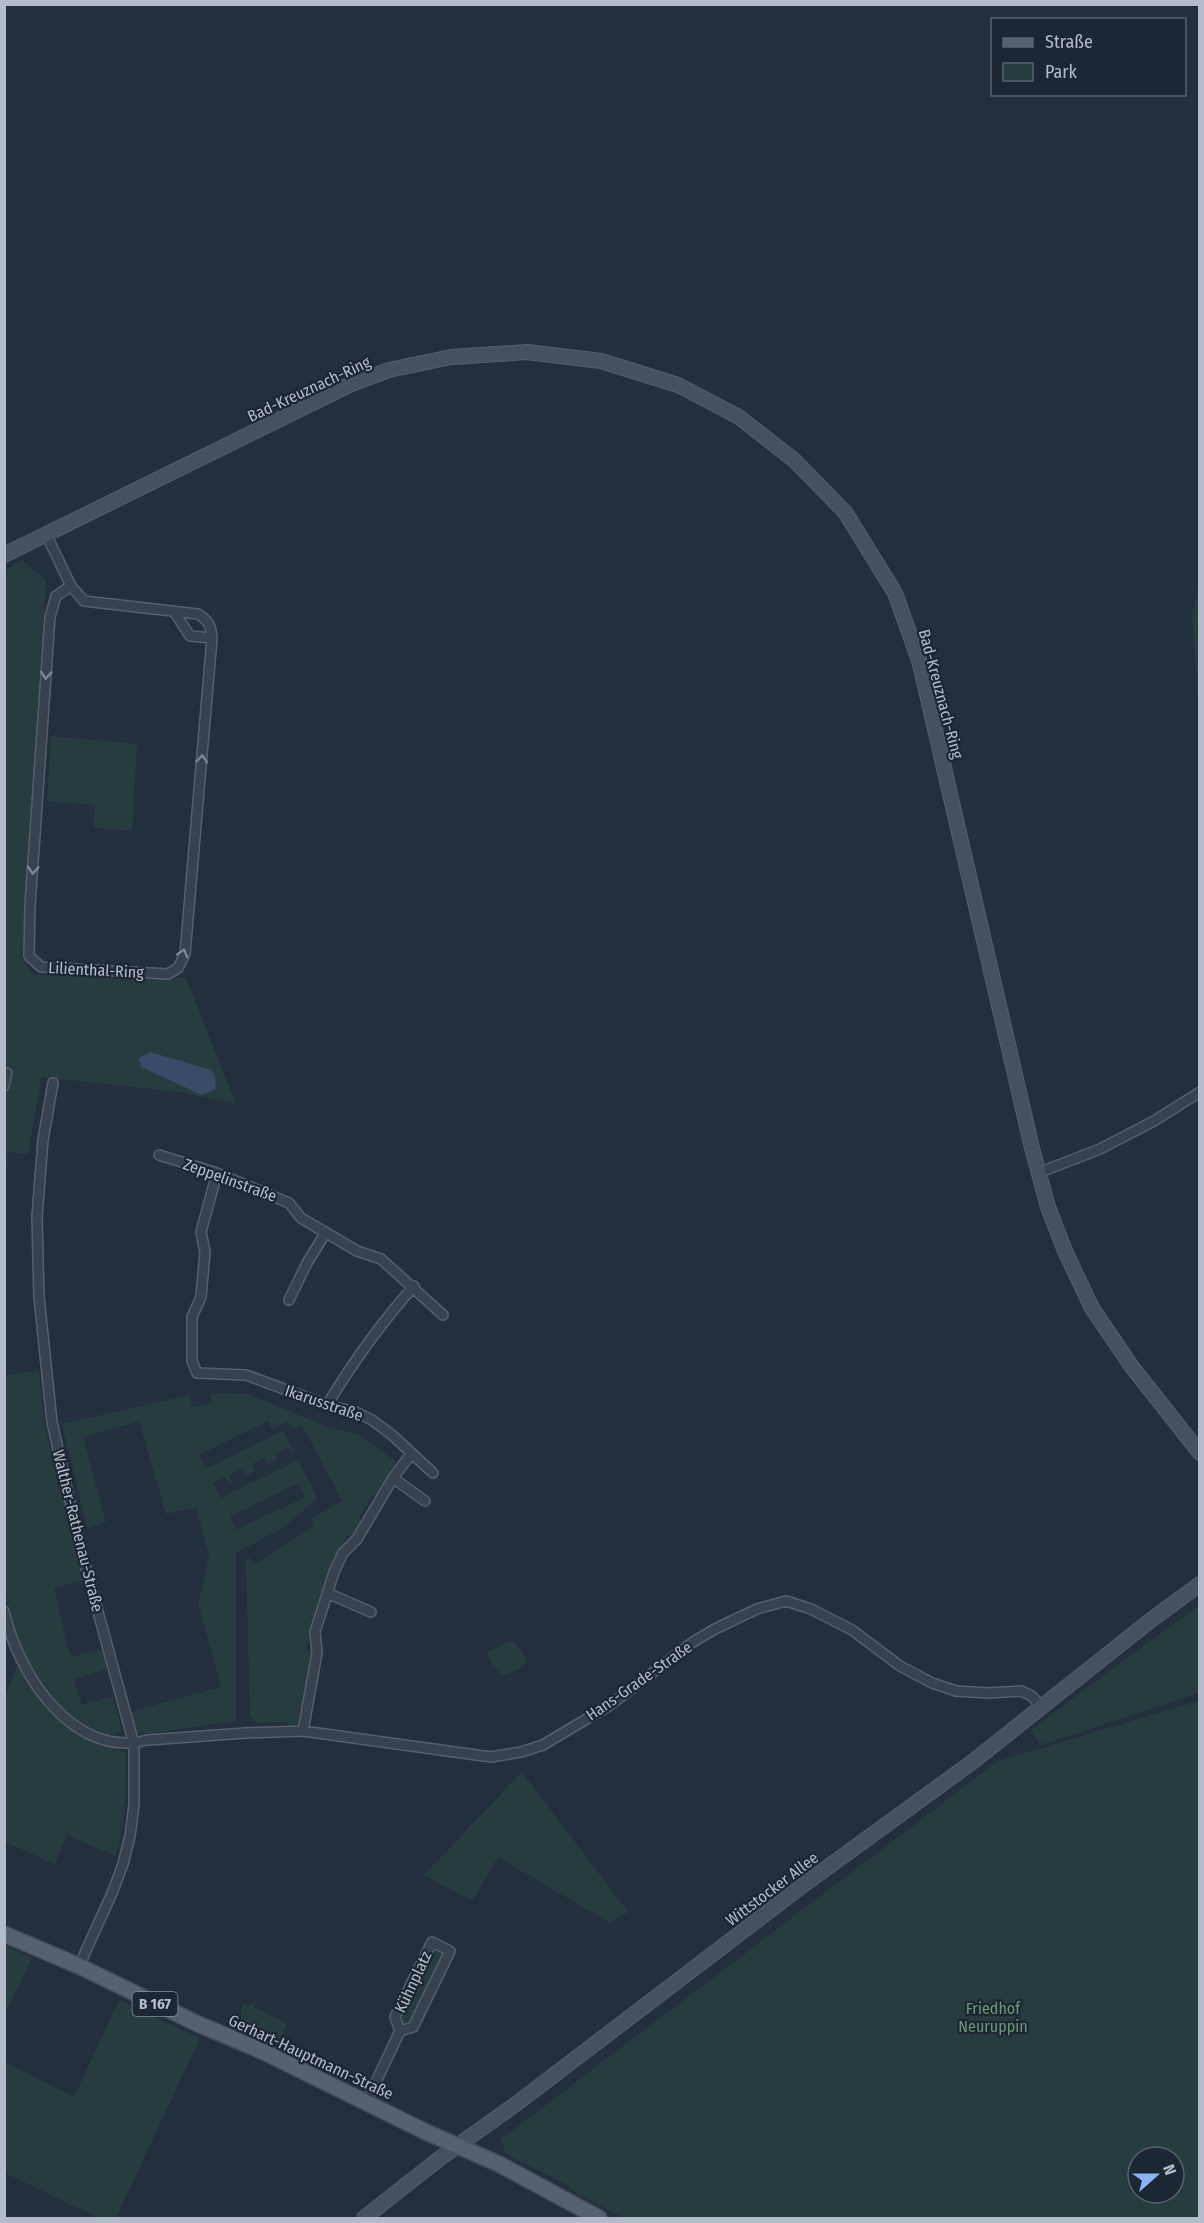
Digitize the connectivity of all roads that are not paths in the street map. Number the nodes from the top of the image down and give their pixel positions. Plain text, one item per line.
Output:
1 (46, 534) junction
2 (4, 555) edge
3 (71, 586) junction
4 (175, 613) junction
5 (212, 639) junction
6 (7, 1073) dead end
7 (53, 1083) dead end
8 (4, 1086) edge
9 (1200, 1092) edge
10 (159, 1155) dead end
11 (217, 1173) junction
12 (1038, 1173) junction
13 (326, 1232) junction
14 (414, 1286) junction
15 (289, 1300) dead end
16 (443, 1315) dead end
17 (327, 1405) junction
18 (411, 1454) junction
19 (1200, 1454) edge
20 (433, 1473) dead end
21 (393, 1478) junction
22 (425, 1501) dead end
23 (1199, 1584) edge
24 (327, 1593) junction
25 (4, 1611) edge
26 (371, 1612) dead end
27 (1042, 1708) junction
28 (303, 1731) junction
29 (134, 1744) junction
30 (4, 1934) edge
31 (79, 1966) junction
32 (400, 2031) junction
33 (366, 2103) junction
34 (459, 2145) junction
35 (364, 2218) edge
36 (598, 2218) edge

1 - 2 main road, Bad-Kreuznach-Ring
1 - 3 street
1 - 12 main road, Bad-Kreuznach-Ring
3 - 4 street
3 -> 5 street, Lilienthal-Ring
4 - 5 street
4 - 5 street
6 - 8 street
7 - 29 street, Walther-Rathenau-Straße
9 - 12 street
10 - 11 street, Zeppelinstraße
11 - 13 street, Zeppelinstraße
11 - 17 street, Ikarusstraße
12 - 19 main road, Bad-Kreuznach-Ring
13 - 14 street, Zeppelinstraße
13 - 15 street
14 - 16 street, Zeppelinstraße
14 - 17 street
17 - 18 street, Ikarusstraße
18 - 20 street, Ikarusstraße
18 - 21 street
21 - 22 street
21 - 24 street
23 - 27 main road, Wittstocker Allee
24 - 26 street
24 - 28 street
25 - 29 street
27 - 28 street, Hans-Grade-Straße
27 - 34 main road, Wittstocker Allee
28 - 29 street, Hans-Grade-Straße
29 - 31 street, Walther-Rathenau-Straße
30 - 31 main road, Gerhart-Hauptmann-Straße / B 167
31 - 33 main road, Gerhart-Hauptmann-Straße / B 167
32 - 32 street, Kühnplatz
32 - 33 street, Kühnplatz
33 - 34 main road, Gerhart-Hauptmann-Straße / B 167
34 - 35 main road, Wittstocker Allee
34 - 36 main road, Gerhart-Hauptmann-Straße / B 167

